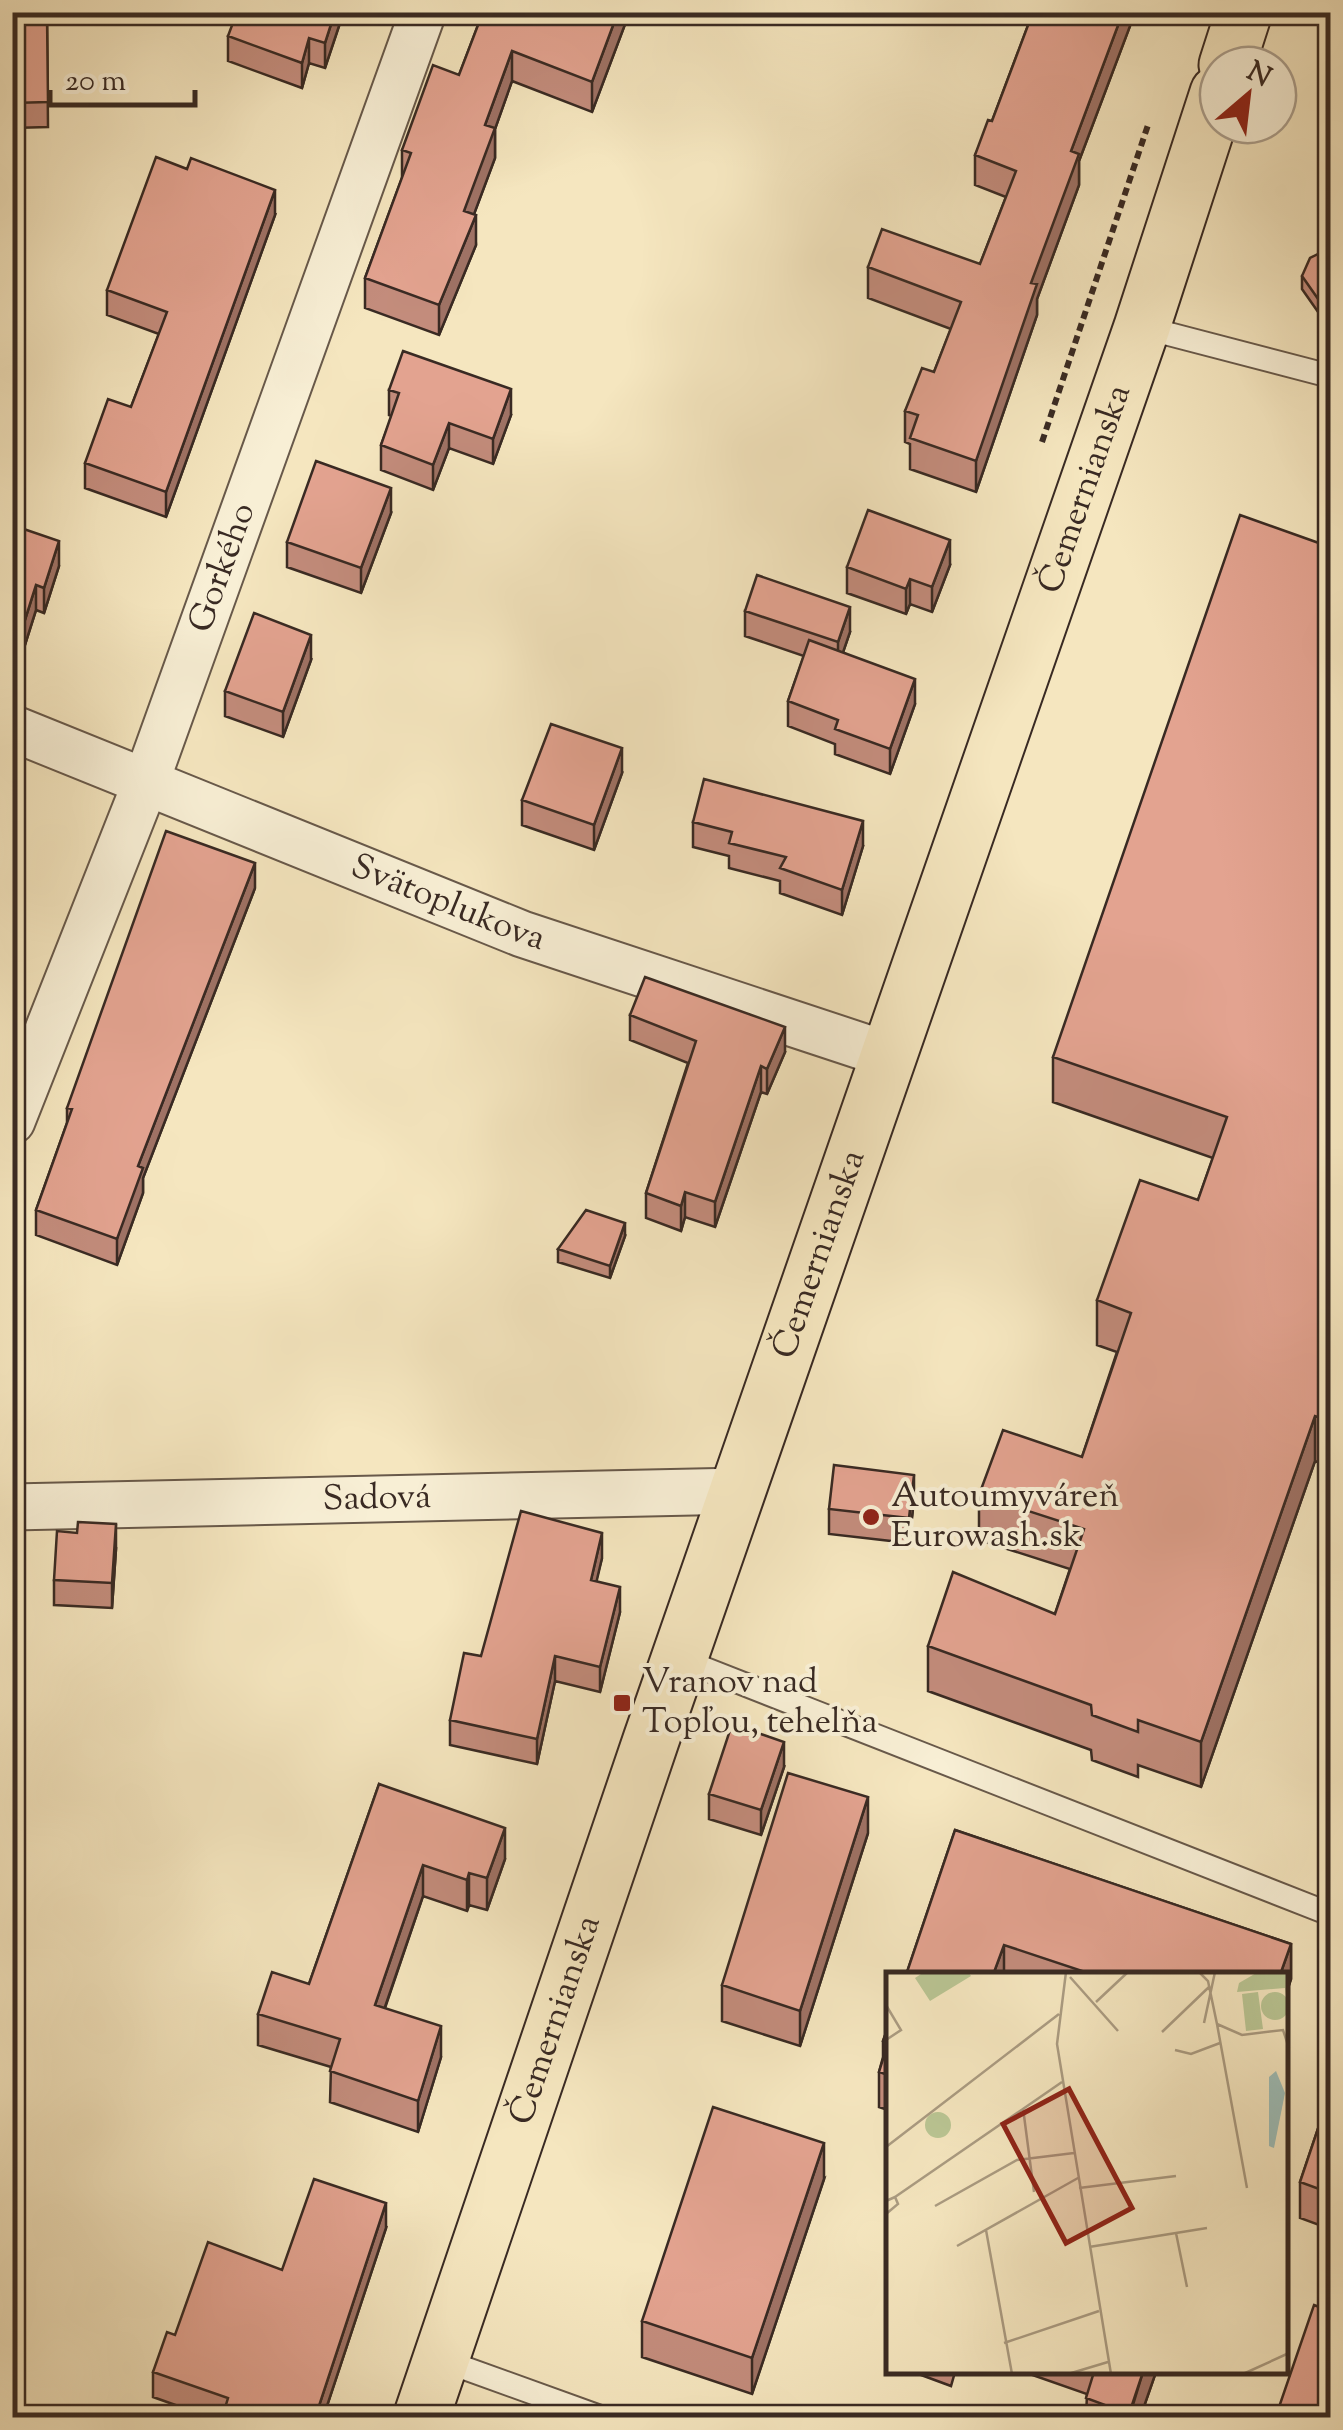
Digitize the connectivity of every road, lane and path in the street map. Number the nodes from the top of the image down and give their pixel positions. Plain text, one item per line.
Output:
1 (423, 12) edge
2 (1244, 12) edge
3 (1233, 45) edge
4 (1201, 145) edge
5 (1142, 327) junction
6 (1330, 376) edge
7 (12, 728) edge
8 (146, 782) junction
9 (891, 1056) junction
10 (12, 1121) edge
11 (740, 1490) junction
12 (12, 1507) edge
13 (680, 1659) junction
14 (1330, 1914) edge
15 (441, 2360) junction
16 (421, 2418) edge
17 (603, 2418) edge

1 - 8 street, Gorkého
2 - 3 main road
4 - 5 main road, Čemernianska
5 - 6 lane
5 - 9 main road, Čemernianska
7 - 8 street, Svätoplukova
8 - 9 street, Svätoplukova
8 - 10 street, Gorkého
9 - 11 main road, Čemernianska
11 - 12 street, Sadová
11 - 13 main road, Čemernianska
13 - 14 lane
13 - 15 main road, Čemernianska
15 - 16 main road, Čemernianska
15 - 17 lane

